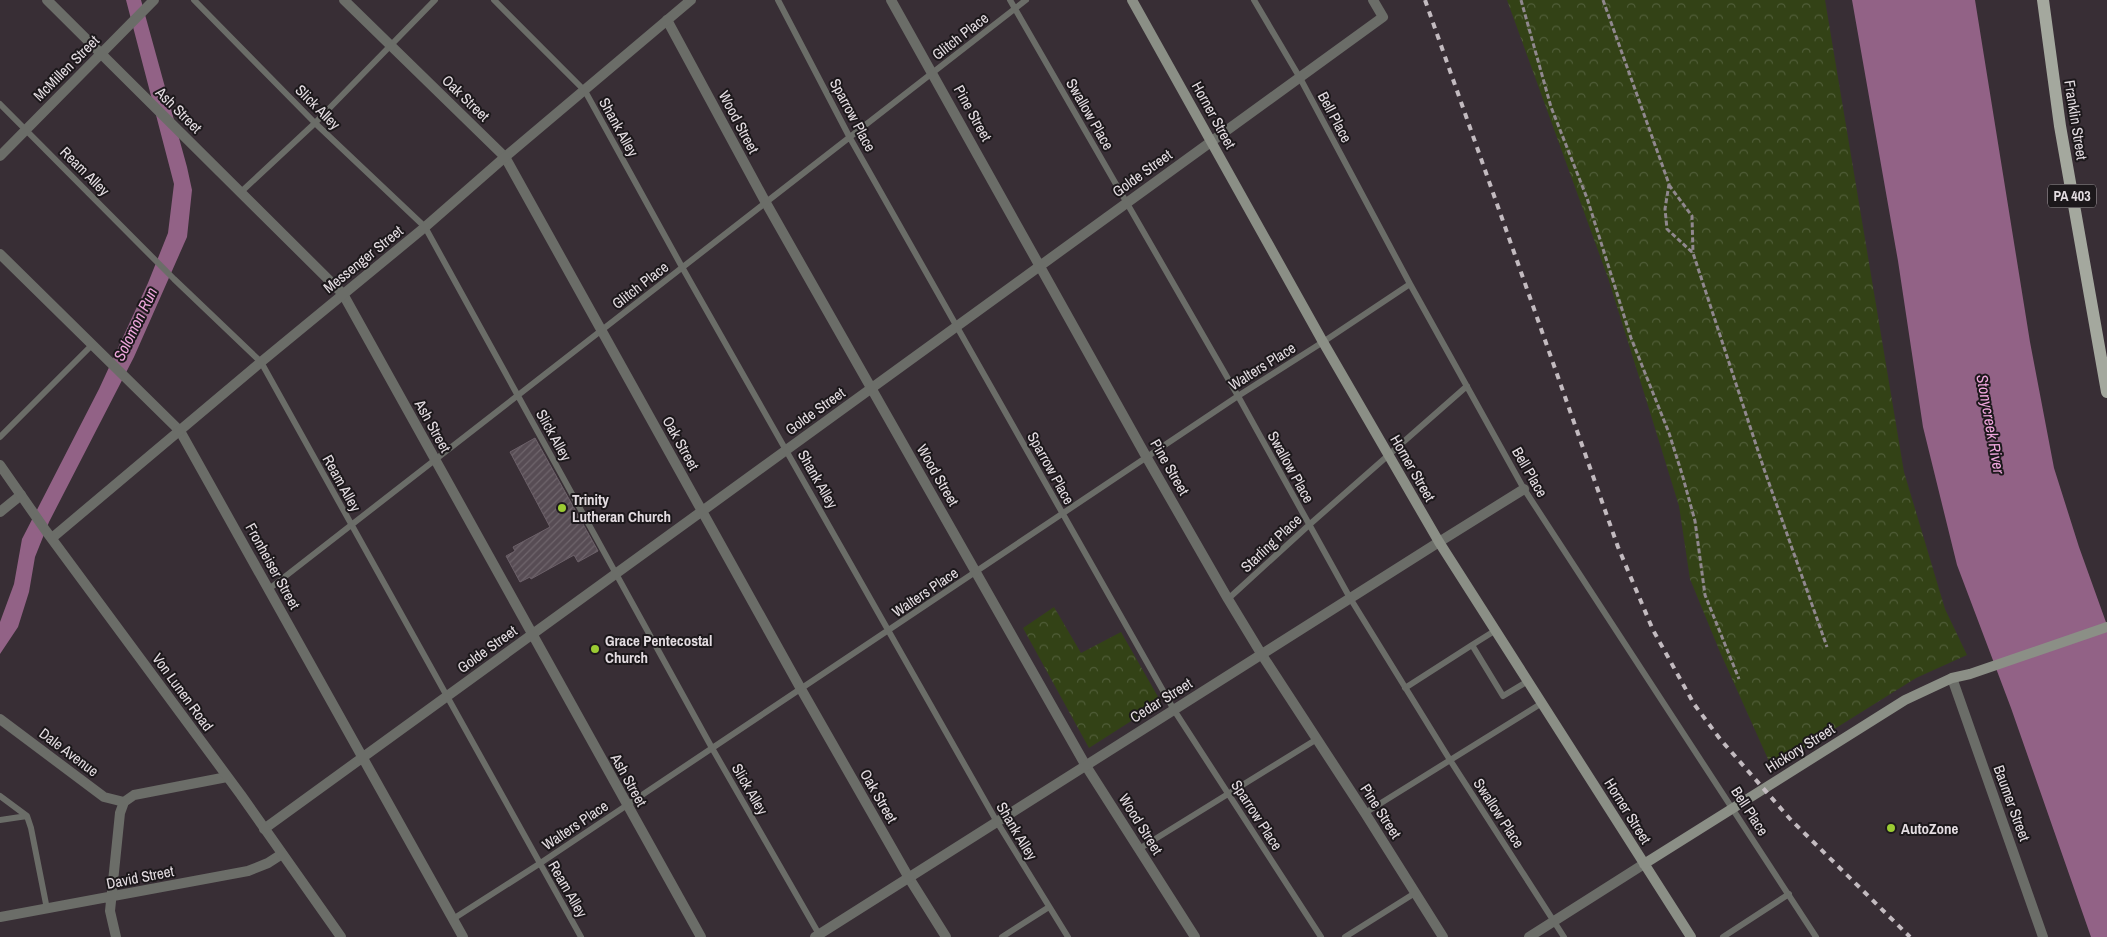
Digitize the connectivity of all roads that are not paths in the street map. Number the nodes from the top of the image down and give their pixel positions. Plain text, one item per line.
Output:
1 (47, 0) edge
2 (194, 0) edge
3 (344, 0) edge
4 (435, 0) edge
5 (494, 0) edge
6 (691, 0) edge
7 (778, 0) edge
8 (891, 0) edge
9 (1010, 0) edge
10 (1026, 0) edge
11 (1132, 0) edge
12 (1254, 0) edge
13 (1373, 0) edge
14 (2043, 0) edge
15 (150, 4) edge
16 (1014, 9) junction
17 (667, 20) junction
18 (390, 45) junction
19 (101, 53) junction
20 (933, 73) junction
21 (1300, 78) junction
22 (585, 91) junction
23 (0, 104) edge
24 (315, 123) junction
25 (26, 130) junction
26 (850, 138) junction
27 (1212, 141) junction
28 (0, 156) edge
29 (505, 156) junction
30 (241, 192) junction
31 (766, 203) junction
32 (1127, 203) junction
33 (426, 227) junction
34 (0, 254) edge
35 (1041, 266) junction
36 (682, 267) junction
37 (1410, 284) junction
38 (343, 294) junction
39 (957, 326) junction
40 (601, 331) junction
41 (1324, 342) junction
42 (92, 345) junction
43 (261, 362) junction
44 (1467, 386) junction
45 (871, 388) junction
46 (2107, 392) edge
47 (517, 395) junction
48 (1238, 396) junction
49 (180, 431) junction
50 (0, 437) edge
51 (787, 450) junction
52 (1388, 455) junction
53 (1147, 458) junction
54 (435, 461) junction
55 (0, 465) edge
56 (1524, 489) junction
57 (21, 494) junction
58 (0, 512) edge
59 (702, 512) junction
60 (1062, 513) junction
61 (351, 525) junction
62 (1309, 525) junction
63 (49, 535) junction
64 (1439, 542) junction
65 (976, 572) junction
66 (616, 574) junction
67 (269, 589) junction
68 (1350, 598) junction
69 (1228, 599) junction
70 (2107, 627) edge
71 (890, 630) junction
72 (1496, 630) junction
73 (532, 635) junction
74 (1472, 645) junction
75 (1262, 655) junction
76 (1952, 678) junction
77 (1528, 681) junction
78 (1405, 688) junction
79 (801, 689) junction
80 (448, 696) junction
81 (1542, 703) junction
82 (1174, 710) junction
83 (0, 719) edge
84 (1317, 739) junction
85 (712, 748) junction
86 (363, 758) junction
87 (1450, 760) junction
88 (1086, 766) junction
89 (227, 777) junction
90 (1228, 794) junction
91 (0, 796) edge
92 (124, 802) junction
93 (626, 806) junction
94 (1733, 807) junction
95 (1365, 813) junction
96 (27, 816) junction
97 (0, 820) edge
98 (997, 822) junction
99 (264, 829) junction
100 (1139, 849) junction
101 (282, 854) junction
102 (539, 864) junction
103 (1644, 864) junction
104 (908, 878) junction
105 (1415, 893) junction
106 (1790, 894) junction
107 (112, 898) junction
108 (1049, 907) junction
109 (47, 909) junction
110 (0, 917) edge
111 (453, 920) junction
112 (1554, 921) junction
113 (818, 936) edge
114 (116, 937) edge
115 (341, 937) edge
116 (463, 937) edge
117 (581, 937) edge
118 (700, 937) edge
119 (946, 937) edge
120 (1002, 937) edge
121 (1068, 937) edge
122 (1195, 937) edge
123 (1321, 937) edge
124 (1344, 937) edge
125 (1443, 937) edge
126 (1529, 937) edge
127 (1564, 937) edge
128 (1691, 937) edge
129 (1723, 937) edge
130 (1816, 937) edge
131 (2043, 937) edge

1 - 19 street, Ash Street
2 - 24 lane, Slick Alley
3 - 18 street, Oak Street
4 - 18 lane
5 - 22 lane, Shank Alley
6 - 17 street, Messenger Street
7 - 26 lane, Sparrow Place
8 - 20 street, Pine Street
9 - 16 lane, Swallow Place
10 - 16 lane, Glitch Place
11 - 27 main road, Horner Street
12 - 21 lane, Bell Place
13 - 21 street, Golde Street
14 - 46 main road, Franklin Street / PA 403
15 - 19 street, McMillen Street
16 - 20 lane, Glitch Place
16 - 32 lane, Swallow Place
17 - 22 street, Messenger Street
17 - 31 street, Wood Street
18 - 24 lane
18 - 29 street, Oak Street
19 - 25 street, McMillen Street
19 - 30 street, Ash Street
20 - 26 lane, Glitch Place
20 - 35 street, Pine Street
21 - 27 street, Golde Street
21 - 37 lane, Bell Place
22 - 29 street, Messenger Street
22 - 36 lane, Shank Alley
23 - 25 lane, Ream Alley
24 - 30 lane
24 - 33 lane, Slick Alley
25 - 28 street, McMillen Street
25 - 43 lane, Ream Alley
26 - 31 lane, Glitch Place
26 - 39 lane, Sparrow Place
27 - 32 street, Golde Street
27 - 41 main road, Horner Street
29 - 33 street, Messenger Street
29 - 40 street, Oak Street
30 - 38 street, Ash Street
31 - 36 lane, Glitch Place
31 - 45 street, Wood Street
32 - 35 street, Golde Street
32 - 48 lane, Swallow Place
33 - 38 street, Messenger Street
33 - 47 lane, Slick Alley
34 - 42 street, Fronheiser Street
35 - 39 street, Golde Street
35 - 53 street, Pine Street
36 - 40 lane, Glitch Place
36 - 51 lane, Shank Alley
37 - 41 lane, Walters Place
37 - 44 lane, Bell Place
38 - 43 street, Messenger Street
38 - 54 street, Ash Street
39 - 45 street, Golde Street
39 - 60 lane, Sparrow Place
40 - 47 lane, Glitch Place
40 - 59 street, Oak Street
41 - 48 lane, Walters Place
41 - 52 main road, Horner Street
42 - 49 street, Fronheiser Street
42 - 50 lane
43 - 49 street, Messenger Street
43 - 61 lane, Ream Alley
44 - 52 lane, Starling Place
44 - 56 lane, Bell Place
45 - 51 street, Golde Street
45 - 65 street, Wood Street
47 - 54 lane, Glitch Place
47 - 66 lane, Slick Alley
48 - 53 lane, Walters Place
48 - 62 lane, Swallow Place
49 - 63 street, Messenger Street
49 - 67 street, Fronheiser Street
51 - 59 street, Golde Street
51 - 71 lane, Shank Alley
52 - 62 lane, Starling Place
52 - 64 main road, Horner Street
53 - 60 lane, Walters Place
53 - 69 street, Pine Street
54 - 61 lane, Glitch Place
54 - 73 street, Ash Street
55 - 57 street, Von Lunen Road
56 - 64 street, Cedar Street
56 - 94 lane, Bell Place
57 - 58 street
57 - 63 street, Von Lunen Road
59 - 66 street, Golde Street
59 - 79 street, Oak Street
60 - 65 lane, Walters Place
60 - 82 lane, Sparrow Place
61 - 67 lane, Glitch Place
61 - 80 lane, Ream Alley
62 - 68 lane, Swallow Place
62 - 69 lane, Starling Place
63 - 89 street, Von Lunen Road
64 - 68 street, Cedar Street
64 - 72 main road, Horner Street
65 - 71 lane, Walters Place
65 - 88 street, Wood Street
66 - 73 street, Golde Street
66 - 85 lane, Slick Alley
67 - 86 street, Fronheiser Street
68 - 75 street, Cedar Street
68 - 78 lane, Swallow Place
69 - 75 street, Pine Street
70 - 76 main road, Hickory Street
71 - 79 lane, Walters Place
71 - 98 lane, Shank Alley
72 - 74 lane
72 - 77 main road, Horner Street
73 - 80 street, Golde Street
73 - 93 street, Ash Street
74 - 77 lane
74 - 78 lane
75 - 82 street, Cedar Street
75 - 84 street, Pine Street
76 - 94 main road, Hickory Street
76 - 131 street, Baumer Street
77 - 81 main road, Horner Street
78 - 87 lane, Swallow Place
79 - 85 lane, Walters Place
79 - 104 street, Oak Street
80 - 86 street, Golde Street
80 - 102 lane, Ream Alley
81 - 87 lane
81 - 103 main road, Horner Street
82 - 88 street, Cedar Street
82 - 90 lane, Sparrow Place
83 - 92 street, Dale Avenue
84 - 90 lane
84 - 95 street, Pine Street
85 - 93 lane, Walters Place
85 - 113 lane, Slick Alley
86 - 99 street, Golde Street
86 - 111 street, Fronheiser Street
87 - 95 lane
87 - 112 lane, Swallow Place
88 - 98 street, Cedar Street
88 - 100 street, Wood Street
89 - 92 street
89 - 99 street, Von Lunen Road
90 - 100 lane
90 - 123 lane, Sparrow Place
91 - 96 lane
92 - 107 street
93 - 102 lane, Walters Place
93 - 118 street, Ash Street
94 - 103 main road, Hickory Street
94 - 106 lane, Bell Place
95 - 105 street, Pine Street
96 - 97 lane
96 - 109 lane
98 - 104 street, Cedar Street
98 - 108 lane, Shank Alley
99 - 101 street, Von Lunen Road
100 - 122 street, Wood Street
101 - 107 street, David Street
101 - 115 street, Von Lunen Road
102 - 111 lane, Walters Place
102 - 117 lane, Ream Alley
103 - 112 street, Hickory Street
103 - 128 main road, Horner Street
104 - 113 street, Cedar Street
104 - 119 street, Oak Street
105 - 124 lane
105 - 125 street, Pine Street
106 - 129 lane
106 - 130 lane, Bell Place
107 - 109 street, David Street
107 - 114 street
108 - 120 lane
108 - 121 lane, Shank Alley
109 - 110 street, David Street
111 - 116 street, Fronheiser Street
112 - 126 street, Hickory Street
112 - 127 lane, Swallow Place

